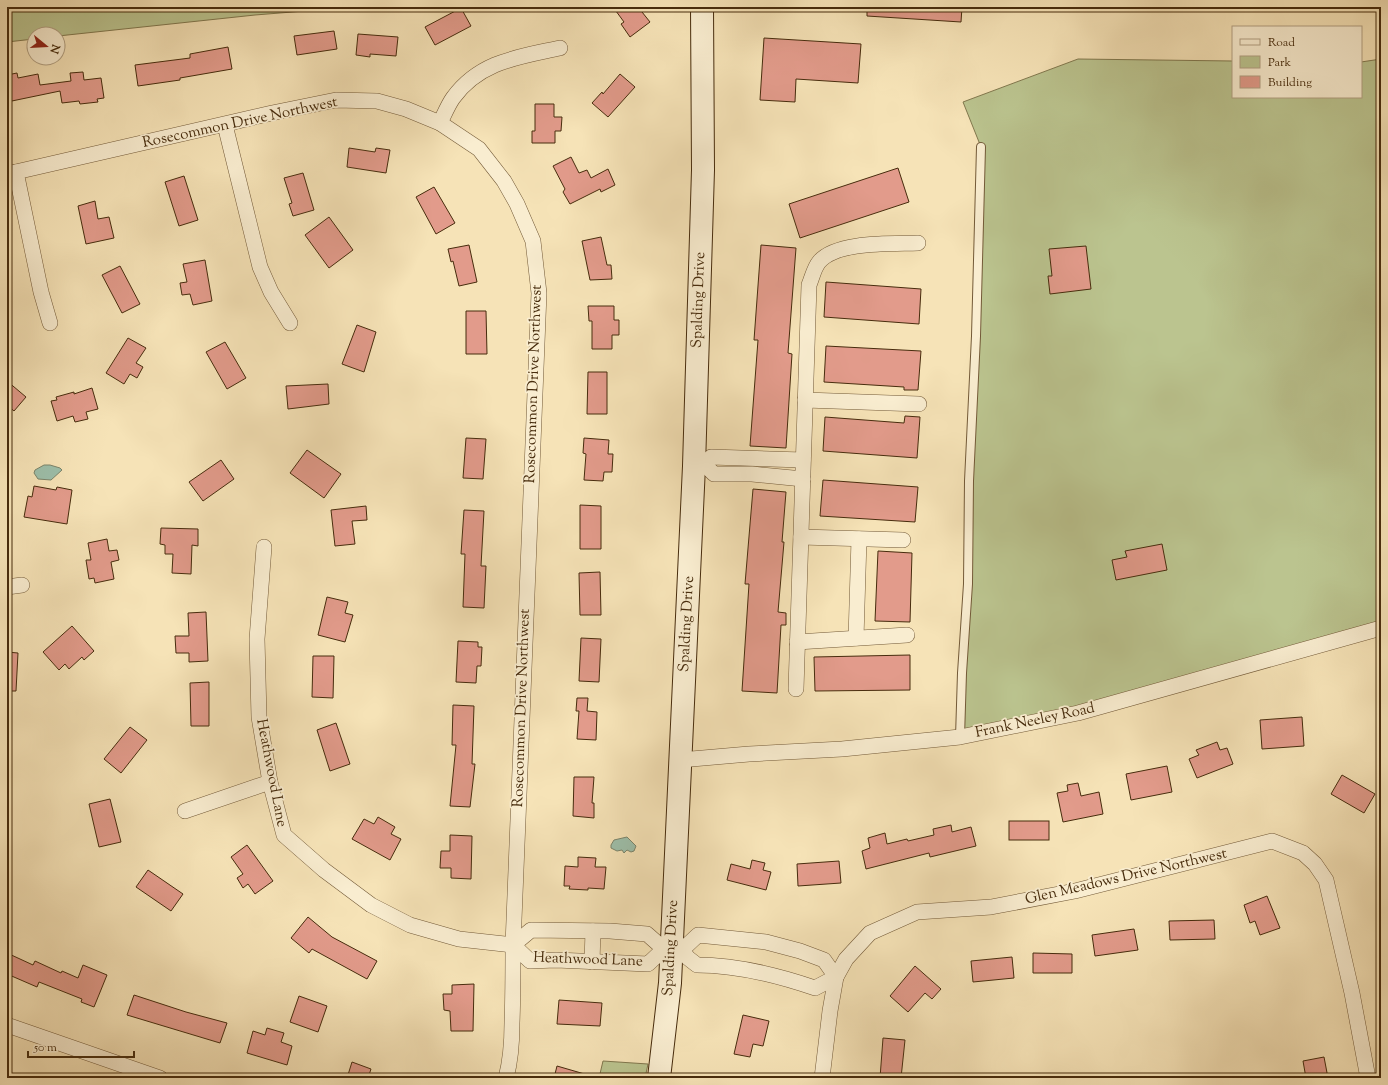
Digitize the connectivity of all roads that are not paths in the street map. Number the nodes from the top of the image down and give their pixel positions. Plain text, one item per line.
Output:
1 (702, 7) edge
2 (716, 7) edge
3 (560, 48) dead end
4 (440, 123) junction
5 (224, 125) junction
6 (981, 147) dead end
7 (703, 170) junction
8 (11, 173) edge
9 (918, 243) dead end
10 (50, 323) dead end
11 (290, 323) dead end
12 (806, 400) junction
13 (919, 404) dead end
14 (803, 460) junction
15 (699, 466) junction
16 (803, 478) junction
17 (801, 537) junction
18 (859, 539) junction
19 (903, 540) dead end
20 (264, 547) dead end
21 (22, 585) dead end
22 (7, 587) edge
23 (1381, 628) edge
24 (907, 634) dead end
25 (856, 638) junction
26 (797, 642) junction
27 (796, 689) dead end
28 (960, 737) junction
29 (680, 760) junction
30 (270, 782) junction
31 (185, 811) dead end
32 (592, 931) junction
33 (513, 945) junction
34 (673, 949) junction
35 (592, 962) junction
36 (836, 977) junction
37 (7, 1025) edge
38 (160, 1078) edge
39 (506, 1078) edge
40 (659, 1078) edge
41 (822, 1078) edge
42 (1368, 1078) edge

1 - 7 main road, Spalding Drive
2 - 7 main road, Spalding Drive
3 - 4 street
4 - 5 street, Rosecommon Drive Northwest
4 - 33 street, Rosecommon Drive Northwest
5 - 8 street, Rosecommon Drive Northwest
5 - 11 street
6 - 28 lane
7 - 15 main road, Spalding Drive
8 - 10 street
9 - 12 street
12 - 13 street
12 - 14 street
14 - 15 street
14 - 16 street
15 - 16 street
15 - 29 main road, Spalding Drive
16 - 17 street
17 - 18 street
17 - 26 street
18 - 19 street
18 - 25 street
20 - 30 street, Heathwood Lane
21 - 22 street
23 - 28 street, Frank Neeley Road
24 - 25 street
25 - 26 street
26 - 27 street
28 - 29 street, Frank Neeley Road
29 - 34 main road, Spalding Drive
30 - 31 street
30 - 33 street, Heathwood Lane
32 - 33 street, Heathwood Lane
32 - 34 street, Heathwood Lane
32 - 35 street
33 - 35 street, Heathwood Lane
33 - 39 street, Rosecommon Drive Northwest
34 - 35 street, Heathwood Lane
34 - 36 street, Heathwood Lane
34 - 36 street, Heathwood Lane
34 - 40 main road, Spalding Drive
36 - 41 street, Glen Meadows Drive Northwest
36 - 42 street, Glen Meadows Drive Northwest
37 - 38 street

